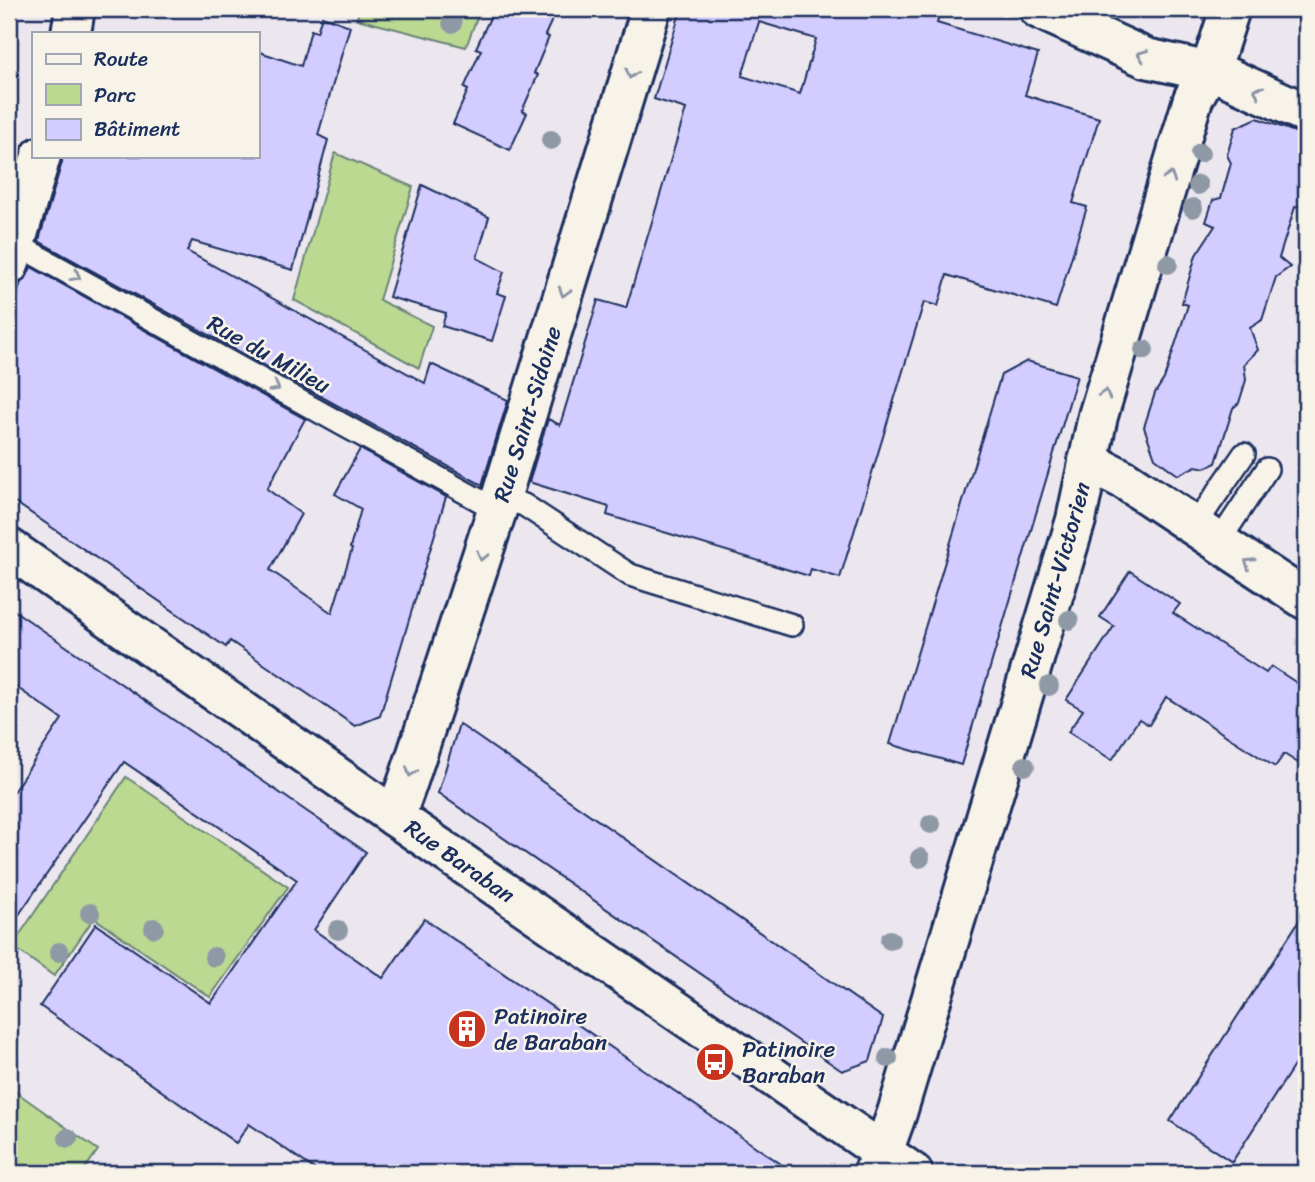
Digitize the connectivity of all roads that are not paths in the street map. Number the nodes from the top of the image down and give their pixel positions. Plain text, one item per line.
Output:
1 (75, 9) edge
2 (651, 9) edge
3 (1039, 9) edge
4 (1230, 9) edge
5 (71, 32) edge
6 (1208, 71) junction
7 (1306, 113) edge
8 (40, 158) edge
9 (12, 255) edge
10 (1244, 454) dead end
11 (1088, 461) junction
12 (1267, 469) dead end
13 (499, 504) junction
14 (1206, 535) junction
15 (9, 548) edge
16 (1306, 600) edge
17 (792, 625) dead end
18 (395, 817) junction
19 (890, 1166) edge

1 - 5 street
2 -> 13 street, Rue Saint-Sidoine
6 -> 3 street
4 - 6 street, Rue Saint-Victorien
7 -> 6 street
11 -> 6 street, Rue Saint-Victorien
8 - 9 street
9 -> 13 lane, Rue du Milieu
10 - 14 lane
11 - 14 street
11 - 19 street, Rue Saint-Victorien
12 - 14 lane
13 - 17 lane, Rue du Milieu
13 -> 18 street, Rue Saint-Sidoine
16 -> 14 street
15 - 18 street, Rue Baraban
18 - 19 street, Rue Baraban

